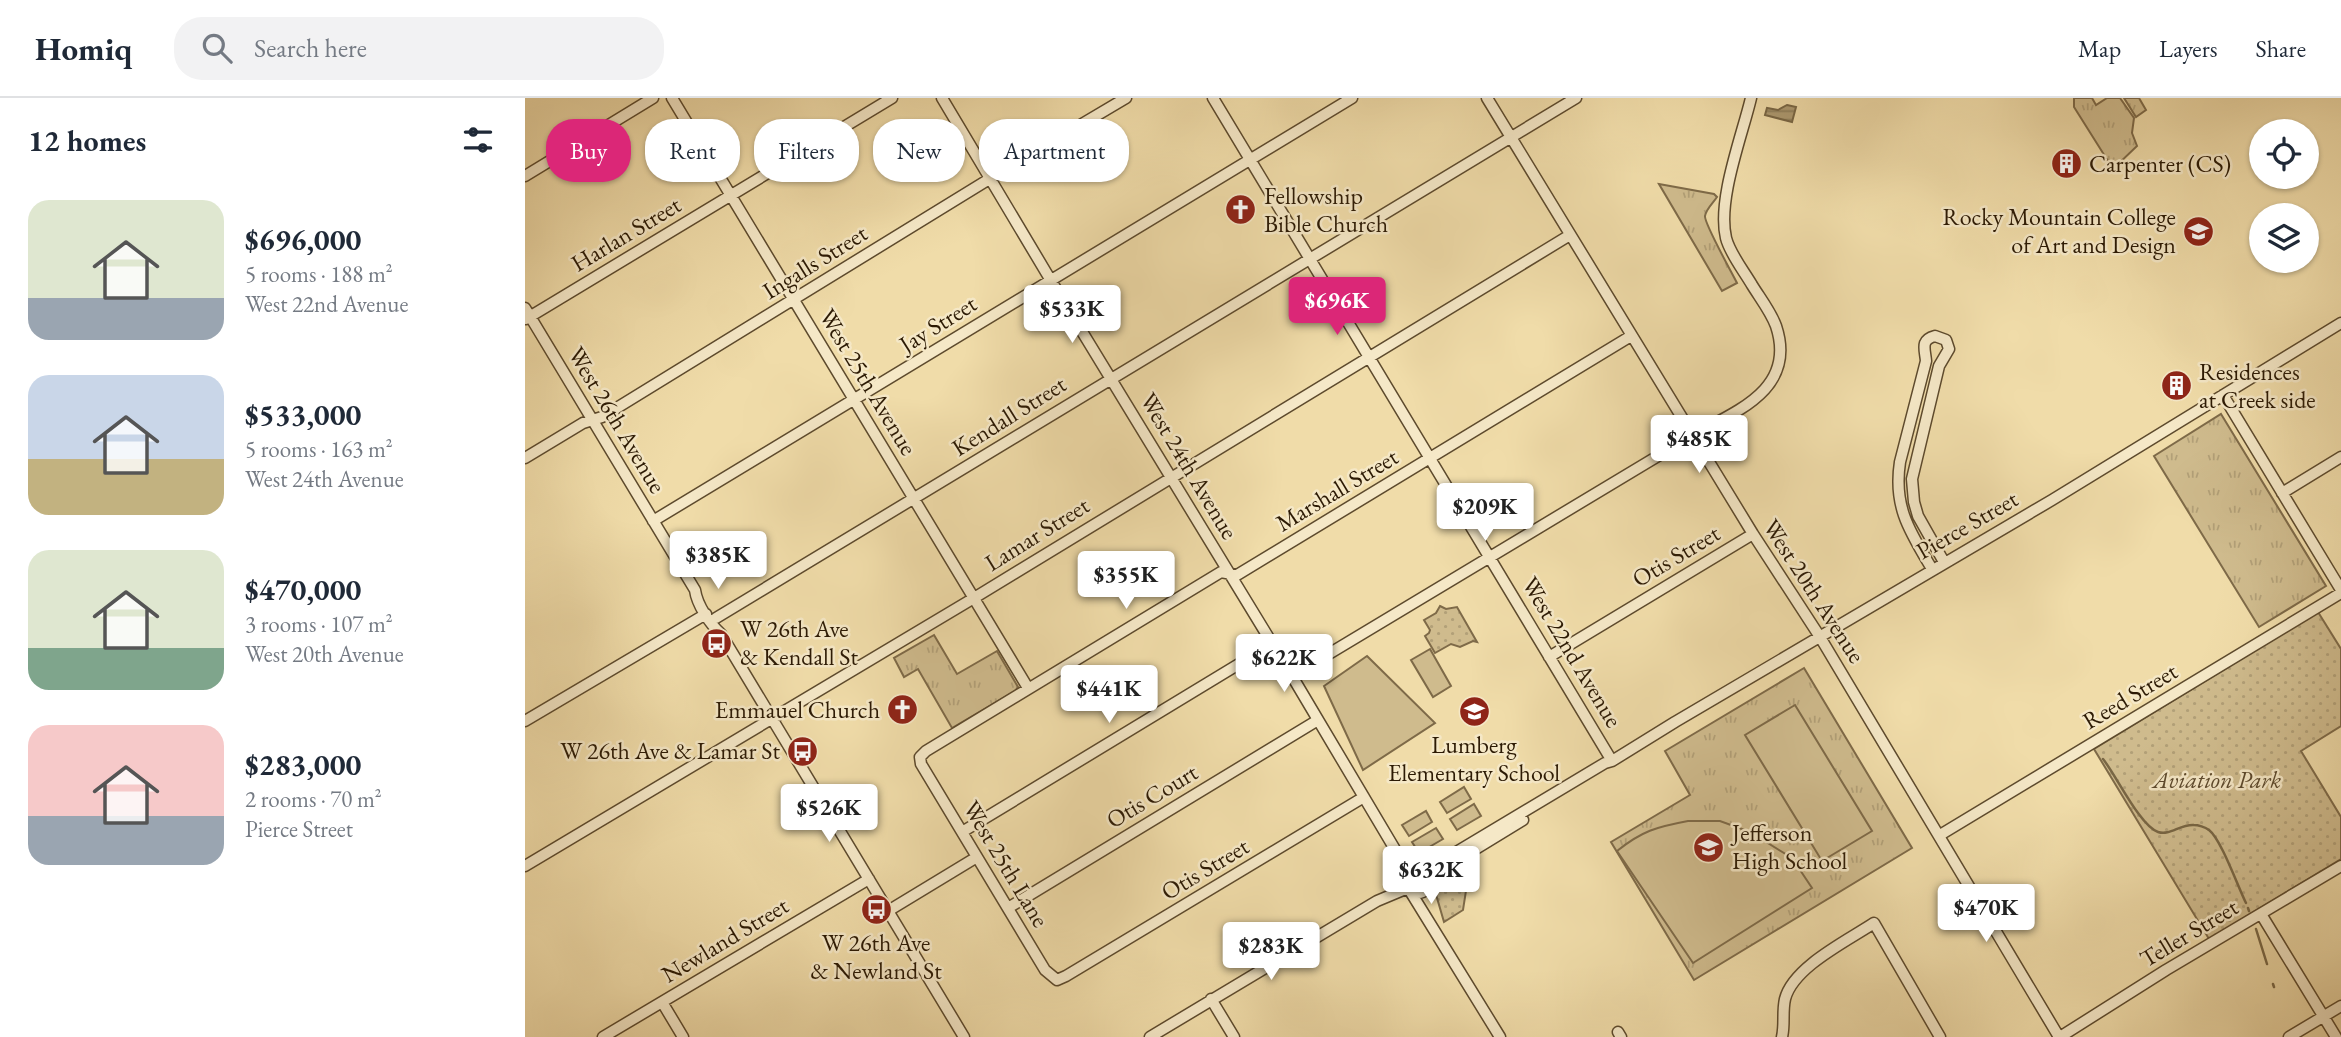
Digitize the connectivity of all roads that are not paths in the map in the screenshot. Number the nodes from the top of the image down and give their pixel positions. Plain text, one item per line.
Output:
1 (653, 98) edge
2 (672, 98) edge
3 (892, 98) edge
4 (942, 98) edge
5 (1126, 98) edge
6 (1213, 98) edge
7 (1352, 98) edge
8 (1487, 98) edge
9 (1576, 98) edge
10 (1751, 98) edge
11 (1091, 119) edge
12 (1511, 138) junction
13 (979, 158) edge
14 (1251, 160) junction
15 (525, 176) edge
16 (985, 182) edge
17 (993, 182) edge
18 (731, 196) junction
19 (1570, 235) junction
20 (1310, 258) junction
21 (1050, 279) junction
22 (794, 300) junction
23 (527, 315) edge
24 (2341, 323) edge
25 (1631, 336) junction
26 (1368, 358) junction
27 (1111, 378) junction
28 (2223, 395) junction
29 (854, 400) junction
30 (592, 420) junction
31 (1693, 435) junction
32 (2341, 457) edge
33 (525, 458) edge
34 (1429, 459) junction
35 (1171, 476) junction
36 (2282, 493) junction
37 (914, 499) junction
38 (653, 521) junction
39 (1753, 534) junction
40 (1490, 559) junction
41 (1944, 562) junction
42 (1933, 569) junction
43 (1231, 574) junction
44 (2341, 591) edge
45 (974, 597) junction
46 (711, 616) junction
47 (1820, 637) junction
48 (1272, 644) junction
49 (1549, 657) junction
50 (1292, 676) junction
51 (1028, 688) junction
52 (771, 718) junction
53 (1318, 720) junction
54 (525, 722) edge
55 (920, 757) joint
56 (1612, 761) junction
57 (1364, 797) junction
58 (962, 832) junction
59 (1940, 835) junction
60 (977, 857) junction
61 (525, 866) edge
62 (2341, 866) edge
63 (1411, 878) junction
64 (869, 879) junction
65 (1427, 886) junction
66 (1008, 908) junction
67 (888, 911) junction
68 (2261, 915) junction
69 (1427, 916) junction
70 (1066, 976) joint
71 (1211, 999) junction
72 (662, 1002) junction
73 (2341, 1006) edge
74 (2323, 1017) junction
75 (604, 1037) edge
76 (683, 1037) edge
77 (964, 1037) edge
78 (1150, 1037) edge
79 (1234, 1037) edge
80 (1500, 1037) edge
81 (1782, 1037) edge
82 (1940, 1037) edge
83 (2060, 1037) edge
84 (2289, 1037) edge
85 (2336, 1037) edge

1 - 15 street
2 - 18 street, West 25th Avenue
3 - 18 street, Harlan Street
4 - 13 street, West 24th Avenue
5 - 11 street, Ingalls Street
6 - 14 street, West 22nd Avenue
7 - 14 street, Jay Street
8 - 12 street, West 20th Avenue
9 - 12 street, Kendall Street
10 - 31 street
12 - 19 street, West 20th Avenue
12 - 20 street, Kendall Street
14 - 20 street, West 22nd Avenue
14 - 21 street, Jay Street
16 - 22 street, Ingalls Street
17 - 21 street, West 24th Avenue
18 - 22 street, West 25th Avenue
18 - 23 street, Harlan Street
19 - 25 street, West 20th Avenue
19 - 26 street, Lamar Street
20 - 26 street, West 22nd Avenue
20 - 27 street, Kendall Street
21 - 27 street, West 24th Avenue
21 - 29 street, Jay Street
22 - 29 street, West 25th Avenue
22 - 30 street, Ingalls Street
23 - 30 street, West 26th Avenue
24 - 28 street, Pierce Street
25 - 31 street, West 20th Avenue
25 - 34 street, Marshall Street
26 - 34 street, West 22nd Avenue
26 - 35 street, Lamar Street
27 - 35 street, West 24th Avenue
27 - 37 street, Kendall Street
28 - 36 street
28 - 41 street, Pierce Street
29 - 37 street, West 25th Avenue
29 - 38 street, Jay Street
30 - 33 street, Ingalls Street
30 - 38 street, West 26th Avenue
31 - 39 street, West 20th Avenue
31 - 40 street
32 - 36 street
34 - 40 street, West 22nd Avenue
34 - 43 street, Marshall Street
35 - 43 street, West 24th Avenue
35 - 45 street, Lamar Street
36 - 44 street
37 - 45 street, West 25th Avenue
37 - 46 street, Kendall Street
38 - 46 street, West 26th Avenue
39 - 47 street, West 20th Avenue
39 - 49 street, Otis Street
40 - 49 street, West 22nd Avenue
40 - 50 street
41 - 42 street, Pierce Street
41 - 42 street
42 - 47 street, Pierce Street
43 - 48 street, West 24th Avenue
43 - 51 street, Marshall Street
44 - 59 street, Reed Street
45 - 51 street, West 25th Avenue
45 - 52 street, Lamar Street
46 - 52 street, West 26th Avenue
46 - 54 street, Kendall Street
47 - 56 street, Pierce Street
47 - 59 street, West 20th Avenue
48 - 50 street, West 24th Avenue
48 - 58 street
49 - 56 street, West 22nd Avenue
50 - 53 street, West 24th Avenue
51 - 55 street, Marshall Street
52 - 61 street, Lamar Street
52 - 64 street, West 26th Avenue
53 - 57 street, West 24th Avenue
53 - 66 street, Otis Court
55 - 58 street, West 25th Lane
56 - 63 street, Pierce Street
56 - 65 street, Pierce Street
57 - 63 street, West 24th Avenue
57 - 70 street, Otis Street
58 - 60 street, West 25th Lane
59 - 83 street, West 20th Avenue
60 - 66 street, West 25th Lane
60 - 67 street
62 - 68 street, Teller Street
63 - 65 street
63 - 65 street
63 - 69 street, West 24th Avenue
63 - 71 street, Pierce Street
64 - 67 street, West 26th Avenue
64 - 72 street, Newland Street
65 - 69 street, West 24th Avenue
66 - 70 street, West 25th Lane
67 - 77 street, West 26th Avenue
68 - 74 street
68 - 83 street, Teller Street
69 - 80 street, West 24th Avenue
71 - 78 street, Pierce Street
71 - 79 street
72 - 75 street, Newland Street
72 - 76 street
73 - 74 street
74 - 84 street
74 - 85 street
81 - 82 street

